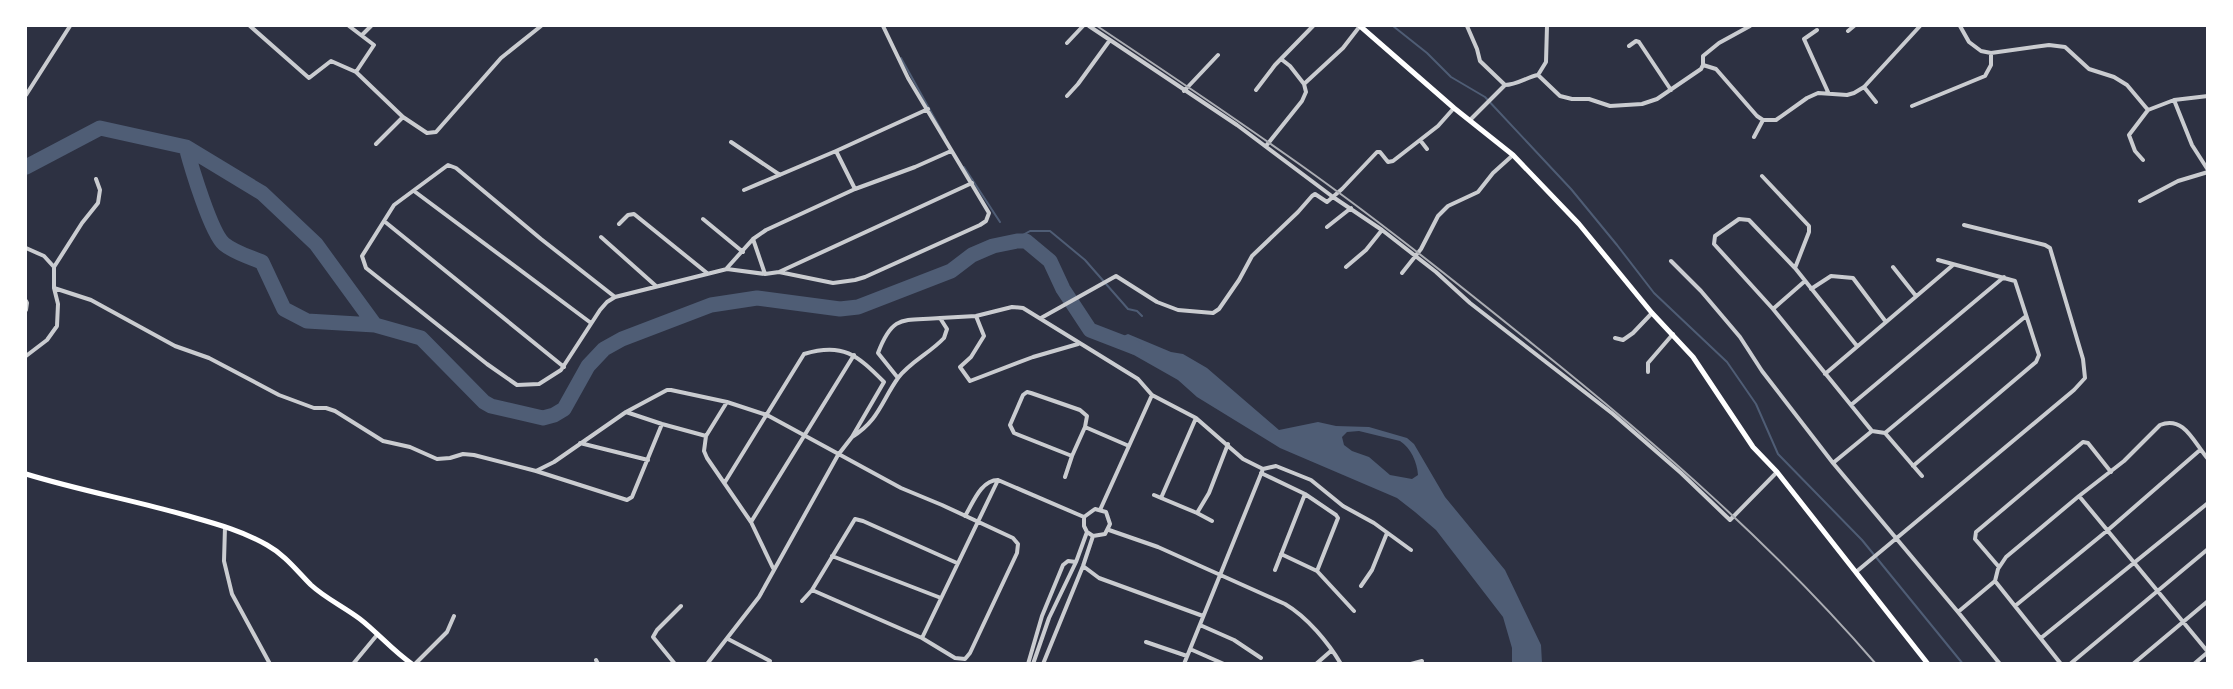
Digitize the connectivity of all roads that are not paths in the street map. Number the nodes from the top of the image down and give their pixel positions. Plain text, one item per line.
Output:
1 (70, 26) edge
2 (250, 26) edge
3 (349, 26) edge
4 (371, 26) edge
5 (541, 26) edge
6 (883, 26) edge
7 (1083, 26) edge
8 (1089, 26) edge
9 (1313, 26) edge
10 (1360, 26) edge
11 (1467, 26) edge
12 (1547, 26) edge
13 (1750, 26) edge
14 (1854, 26) edge
15 (1920, 26) edge
16 (1960, 26) edge
17 (1098, 28) edge
18 (1817, 30) dead end
19 (1848, 31) dead end
20 (362, 35) junction
21 (1110, 40) junction
22 (1067, 43) dead end
23 (1629, 46) dead end
24 (1991, 53) junction
25 (1218, 55) dead end
26 (1281, 59) junction
27 (1703, 65) junction
28 (356, 72) junction
29 (1538, 75) junction
30 (1304, 84) junction
31 (1505, 85) junction
32 (1864, 87) junction
33 (1256, 90) dead end
34 (1671, 90) junction
35 (1184, 91) junction
36 (1829, 93) junction
37 (26, 95) edge
38 (1067, 96) dead end
39 (2208, 96) edge
40 (2174, 100) junction
41 (1876, 102) dead end
42 (1912, 106) dead end
43 (1454, 108) junction
44 (928, 109) junction
45 (2148, 110) junction
46 (403, 117) junction
47 (1763, 120) junction
48 (1469, 121) junction
49 (1754, 137) dead end
50 (1420, 140) junction
51 (731, 142) dead end
52 (376, 144) dead end
53 (1266, 146) junction
54 (1427, 149) dead end
55 (836, 151) junction
56 (951, 151) junction
57 (1513, 155) junction
58 (2143, 160) dead end
59 (2208, 171) edge
60 (780, 175) junction
61 (1762, 176) dead end
62 (96, 178) dead end
63 (972, 183) junction
64 (855, 189) junction
65 (744, 190) dead end
66 (414, 191) junction
67 (1333, 197) junction
68 (2140, 201) dead end
69 (1351, 208) junction
70 (703, 219) dead end
71 (384, 221) junction
72 (618, 224) dead end
73 (1964, 225) dead end
74 (1327, 227) dead end
75 (1382, 230) junction
76 (602, 237) dead end
77 (753, 239) junction
78 (26, 248) edge
79 (743, 252) junction
80 (1416, 256) junction
81 (1938, 260) dead end
82 (1671, 261) dead end
83 (1953, 265) junction
84 (54, 267) junction
85 (1346, 267) dead end
86 (1893, 267) dead end
87 (1795, 268) junction
88 (727, 269) junction
89 (779, 272) junction
90 (707, 273) junction
91 (1402, 273) dead end
92 (765, 274) junction
93 (2004, 277) junction
94 (1805, 281) junction
95 (656, 287) junction
96 (54, 288) junction
97 (1811, 289) junction
98 (1916, 296) junction
99 (615, 297) junction
100 (26, 301) edge
101 (1773, 309) junction
102 (26, 310) edge
103 (1652, 312) junction
104 (976, 316) junction
105 (2026, 316) junction
106 (940, 318) junction
107 (1041, 318) junction
108 (1886, 322) junction
109 (591, 323) junction
110 (1674, 334) junction
111 (1614, 338) dead end
112 (1079, 344) junction
113 (1857, 346) junction
114 (26, 356) edge
115 (854, 356) junction
116 (564, 367) junction
117 (1648, 372) dead end
118 (1825, 374) junction
119 (898, 378) junction
120 (1152, 395) junction
121 (727, 402) junction
122 (1851, 405) junction
123 (626, 412) junction
124 (767, 415) junction
125 (1196, 418) junction
126 (662, 424) junction
127 (1085, 427) junction
128 (1872, 431) junction
129 (1885, 433) junction
130 (803, 435) junction
131 (706, 436) junction
132 (852, 437) junction
133 (579, 443) junction
134 (1227, 444) junction
135 (1129, 446) junction
136 (2200, 450) junction
137 (838, 455) junction
138 (1072, 456) junction
139 (648, 459) junction
140 (2208, 459) edge
141 (1833, 462) junction
142 (1913, 466) junction
143 (536, 471) junction
144 (1262, 471) junction
145 (1777, 472) junction
146 (2111, 472) junction
147 (26, 474) edge
148 (1922, 476) dead end
149 (1065, 477) dead end
150 (998, 480) junction
151 (725, 482) junction
152 (1305, 494) junction
153 (1154, 495) dead end
154 (2079, 496) junction
155 (1161, 498) junction
156 (2208, 503) edge
157 (1100, 510) junction
158 (1197, 513) junction
159 (965, 516) junction
160 (1084, 517) junction
161 (1212, 521) dead end
162 (751, 522) junction
163 (977, 523) junction
164 (225, 526) junction
165 (1109, 530) junction
166 (2108, 530) junction
167 (1087, 532) junction
168 (1387, 533) junction
169 (1093, 536) junction
170 (1895, 539) junction
171 (1411, 549) dead end
172 (2208, 549) edge
173 (1281, 554) junction
174 (832, 556) junction
175 (2134, 561) junction
176 (1076, 562) junction
177 (957, 563) junction
178 (1083, 566) junction
179 (1999, 567) junction
180 (774, 569) junction
181 (1275, 570) dead end
182 (1317, 571) junction
183 (1856, 573) junction
184 (1220, 576) junction
185 (1995, 581) junction
186 (1361, 586) dead end
187 (812, 590) junction
188 (2157, 591) junction
189 (941, 598) junction
190 (802, 601) dead end
191 (2208, 601) edge
192 (681, 606) dead end
193 (2015, 606) junction
194 (1354, 611) dead end
195 (1958, 612) junction
196 (454, 615) dead end
197 (1042, 616) junction
198 (1203, 616) junction
199 (1049, 618) junction
200 (2183, 621) junction
201 (1200, 625) junction
202 (377, 635) junction
203 (922, 638) junction
204 (2041, 638) junction
205 (728, 639) junction
206 (1146, 642) dead end
207 (1190, 649) junction
208 (1332, 650) junction
209 (2208, 652) edge
210 (1187, 656) junction
211 (1261, 658) dead end
212 (770, 661) dead end
213 (1422, 661) dead end
214 (270, 663) edge
215 (353, 663) edge
216 (413, 663) edge
217 (675, 663) edge
218 (710, 663) edge
219 (1028, 663) edge
220 (1033, 663) edge
221 (1043, 663) edge
222 (1184, 663) edge
223 (1224, 663) edge
224 (1316, 663) edge
225 (1341, 663) edge
226 (1411, 663) edge
227 (1928, 663) edge
228 (2000, 663) edge
229 (2061, 663) edge
230 (2070, 663) edge
231 (2133, 663) edge
232 (2194, 663) edge

1 - 37 street
2 - 28 street
3 - 20 street
4 - 20 street
5 - 46 street
6 - 44 street
7 - 22 street
8 - 17 street
9 - 26 street
10 - 30 street
10 - 43 main road
11 - 31 street
12 - 29 street
13 - 27 street
14 - 19 street
15 - 32 street
16 - 24 street
17 - 21 street
18 - 36 street
20 - 28 street
21 - 35 street
21 - 38 street
23 - 34 street
24 - 42 street
24 - 45 street
25 - 35 street
26 - 30 street
26 - 33 street
27 - 34 street
27 - 47 street
28 - 46 street
29 - 31 street
29 - 34 street
30 - 53 street
31 - 48 street
32 - 36 street
32 - 41 street
35 - 53 street
36 - 47 street
39 - 40 street
40 - 45 street
40 - 59 street
43 - 48 main road
43 - 50 street
44 - 55 street
44 - 56 street
45 - 58 street
46 - 52 street
47 - 49 street
48 - 57 main road
50 - 54 street
50 - 67 street
51 - 60 street
53 - 67 street
55 - 60 street
55 - 64 street
56 - 63 street
56 - 64 street
57 - 80 street
57 - 103 main road
59 - 68 street
60 - 65 street
61 - 87 street
62 - 84 street
63 - 89 street
63 - 89 street
64 - 77 street
66 - 71 street
66 - 99 street
66 - 109 street
67 - 69 street
67 - 107 street
69 - 74 street
69 - 75 street
70 - 79 street
71 - 116 street
71 - 116 street
72 - 90 street
73 - 170 street
75 - 80 street
75 - 85 street
76 - 95 street
77 - 79 street
77 - 92 street
78 - 84 street
79 - 88 street
80 - 91 street
80 - 145 street
81 - 83 street
82 - 141 street
83 - 93 street
83 - 98 street
84 - 96 street
86 - 98 street
87 - 94 street
87 - 101 street
88 - 90 street
88 - 92 street
89 - 92 street
90 - 95 street
93 - 105 street
93 - 122 street
94 - 97 street
94 - 101 street
95 - 99 street
96 - 114 street
96 - 143 street
97 - 108 street
97 - 113 street
98 - 108 street
99 - 109 street
100 - 102 street
101 - 118 street
103 - 110 main road
103 - 111 street
104 - 106 street
104 - 107 street
104 - 112 street
105 - 129 street
105 - 142 street
106 - 119 street
106 - 119 street
107 - 112 street
108 - 113 street
109 - 116 street
110 - 117 street
110 - 145 main road
112 - 120 street
113 - 118 street
115 - 124 street
115 - 130 street
115 - 132 street
118 - 122 street
119 - 132 street
120 - 125 street
120 - 135 street
121 - 123 street
121 - 124 street
121 - 131 street
122 - 128 street
123 - 126 street
123 - 133 street
124 - 130 street
124 - 151 street
125 - 134 street
125 - 155 street
126 - 131 street
126 - 139 street
127 - 135 street
127 - 138 street
127 - 138 street
128 - 129 street
128 - 141 street
129 - 142 street
130 - 137 street
130 - 162 street
131 - 151 street
132 - 137 street
133 - 139 street
133 - 143 street
134 - 144 street
134 - 158 street
135 - 157 street
136 - 140 street
136 - 146 street
136 - 166 street
137 - 159 street
137 - 180 street
138 - 149 street
139 - 143 street
141 - 170 street
142 - 148 street
144 - 152 street
144 - 168 street
144 - 184 street
145 - 183 main road
146 - 154 street
146 - 179 street
147 - 164 main road
150 - 159 street
150 - 160 street
150 - 163 street
151 - 162 street
152 - 173 street
152 - 182 street
153 - 155 street
154 - 166 street
154 - 179 street
155 - 158 street
156 - 175 street
157 - 160 street
157 - 165 street
158 - 161 street
159 - 163 street
160 - 167 street
162 - 180 street
163 - 177 street
163 - 203 street
164 - 202 main road
164 - 214 street
165 - 169 street
165 - 184 street
166 - 175 street
166 - 193 street
167 - 169 street
167 - 176 street
168 - 171 street
168 - 186 street
169 - 178 street
170 - 183 street
170 - 195 street
172 - 188 street
173 - 181 street
173 - 182 street
174 - 177 street
174 - 187 street
174 - 189 street
175 - 188 street
175 - 204 street
176 - 197 street
176 - 199 street
177 - 189 street
178 - 198 street
178 - 221 street
179 - 185 street
180 - 205 street
182 - 194 street
183 - 227 main road
184 - 198 street
184 - 208 street
185 - 193 street
185 - 195 street
187 - 190 street
187 - 203 street
188 - 200 street
188 - 230 street
189 - 203 street
191 - 200 street
192 - 217 street
193 - 204 street
195 - 228 street
196 - 216 street
197 - 199 street
197 - 219 street
198 - 201 street
199 - 220 street
200 - 209 street
200 - 231 street
201 - 207 street
201 - 211 street
202 - 215 street
202 - 216 main road
204 - 229 street
205 - 212 street
205 - 218 street
206 - 210 street
207 - 210 street
207 - 223 street
208 - 224 street
208 - 225 street
209 - 232 street
210 - 222 street
213 - 226 street

